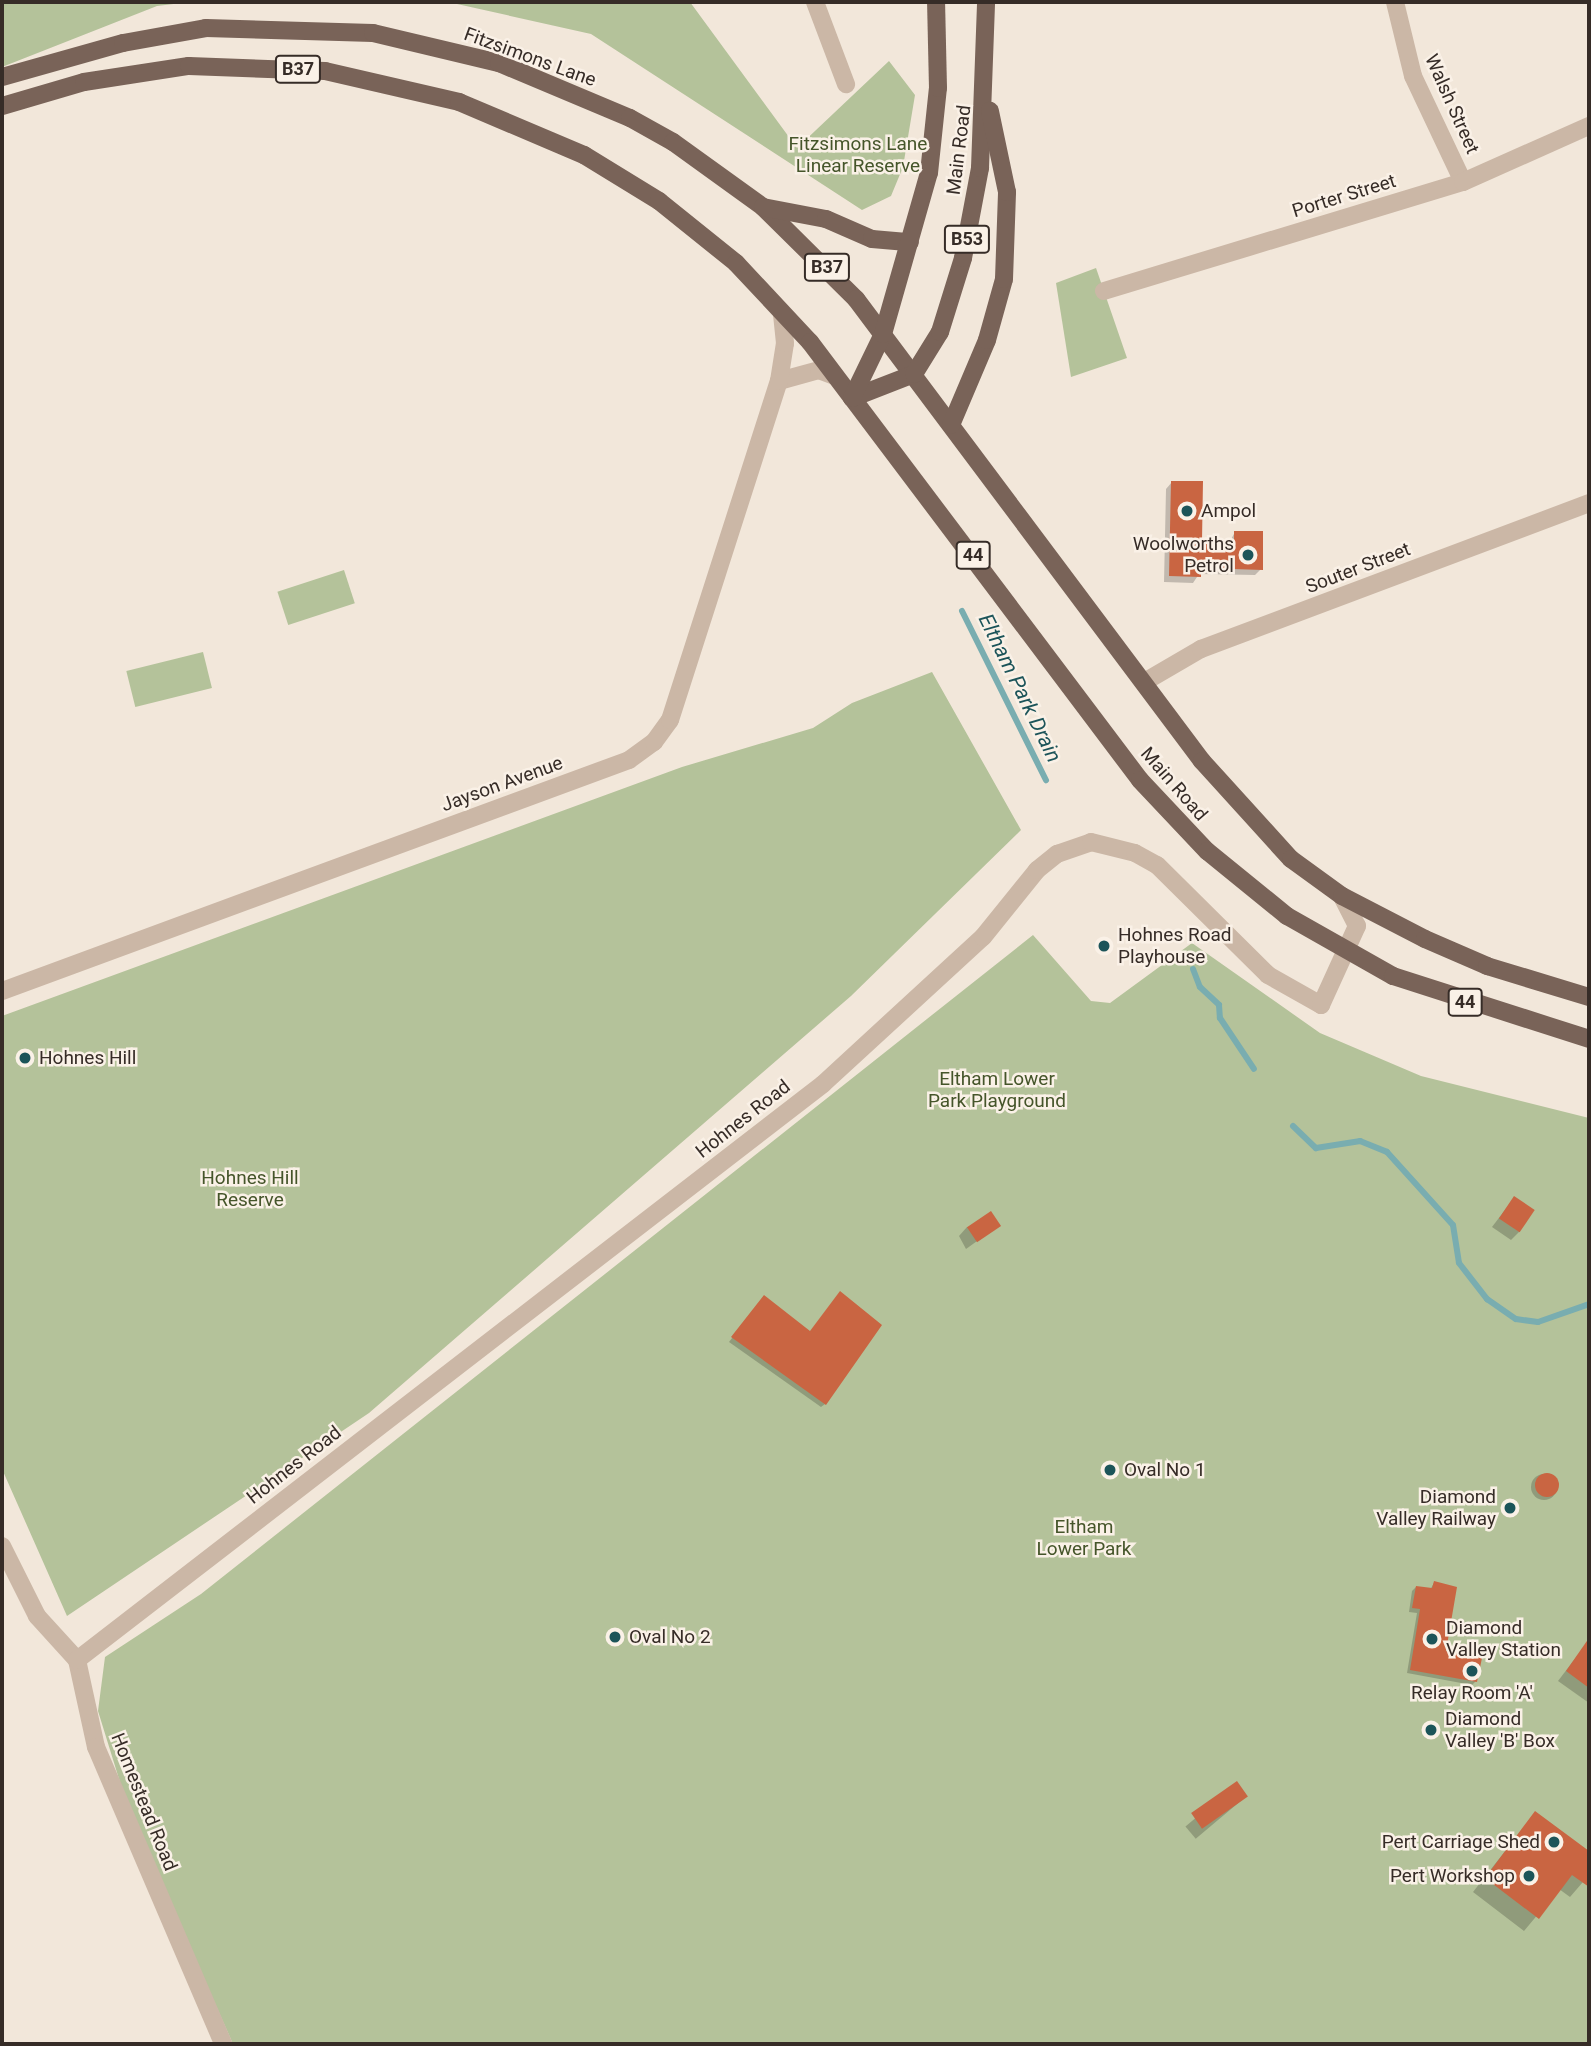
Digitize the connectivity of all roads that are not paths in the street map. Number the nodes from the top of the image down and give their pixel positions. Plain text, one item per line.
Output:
1 (815, 2) edge
2 (936, 2) edge
3 (986, 2) edge
4 (1395, 2) edge
5 (2, 78) edge
6 (846, 84) dead end
7 (986, 94) junction
8 (2, 106) edge
9 (1589, 125) edge
10 (1463, 182) junction
11 (763, 207) junction
12 (911, 242) junction
13 (1104, 291) dead end
14 (782, 313) junction
15 (883, 334) junction
16 (914, 374) junction
17 (835, 376) junction
18 (779, 381) junction
19 (852, 398) junction
20 (951, 425) junction
21 (1589, 503) edge
22 (1146, 681) junction
23 (1342, 897) junction
24 (1346, 951) junction
25 (2, 991) edge
26 (1589, 998) edge
27 (1589, 1039) edge
28 (2, 1546) edge
29 (77, 1660) junction
30 (223, 2044) edge

1 - 6 street
2 - 12 main road, Main Road / B53
3 - 7 main road, Main Road / B53
4 - 10 street, Walsh Street
5 - 11 main road, Fitzsimons Lane / B37
7 - 16 main road, Main Road / B53
7 - 20 main road
8 - 14 main road, B37
9 - 10 street, Porter Street
10 - 13 street, Porter Street
11 - 12 main road
11 - 15 main road, Fitzsimons Lane / B37
12 - 15 main road, Main Road / B53
14 - 17 main road, B37
14 - 18 street, Jayson Avenue
15 - 16 main road, Main Road / 44
15 - 19 main road, Main Road / B53
16 - 19 main road
16 - 20 main road, Main Road / 44
17 - 18 street
17 - 19 main road, B37
18 - 25 street, Jayson Avenue
19 - 24 main road, Main Road / 44
20 - 22 main road, Main Road / 44
21 - 22 street, Souter Street
22 - 23 main road, Main Road / 44
23 - 24 street, Hohnes Road
23 - 26 main road, Main Road / 44
24 - 27 main road, Main Road / 44
24 - 29 street, Hohnes Road
28 - 29 street, Homestead Road
29 - 30 street, Homestead Road

